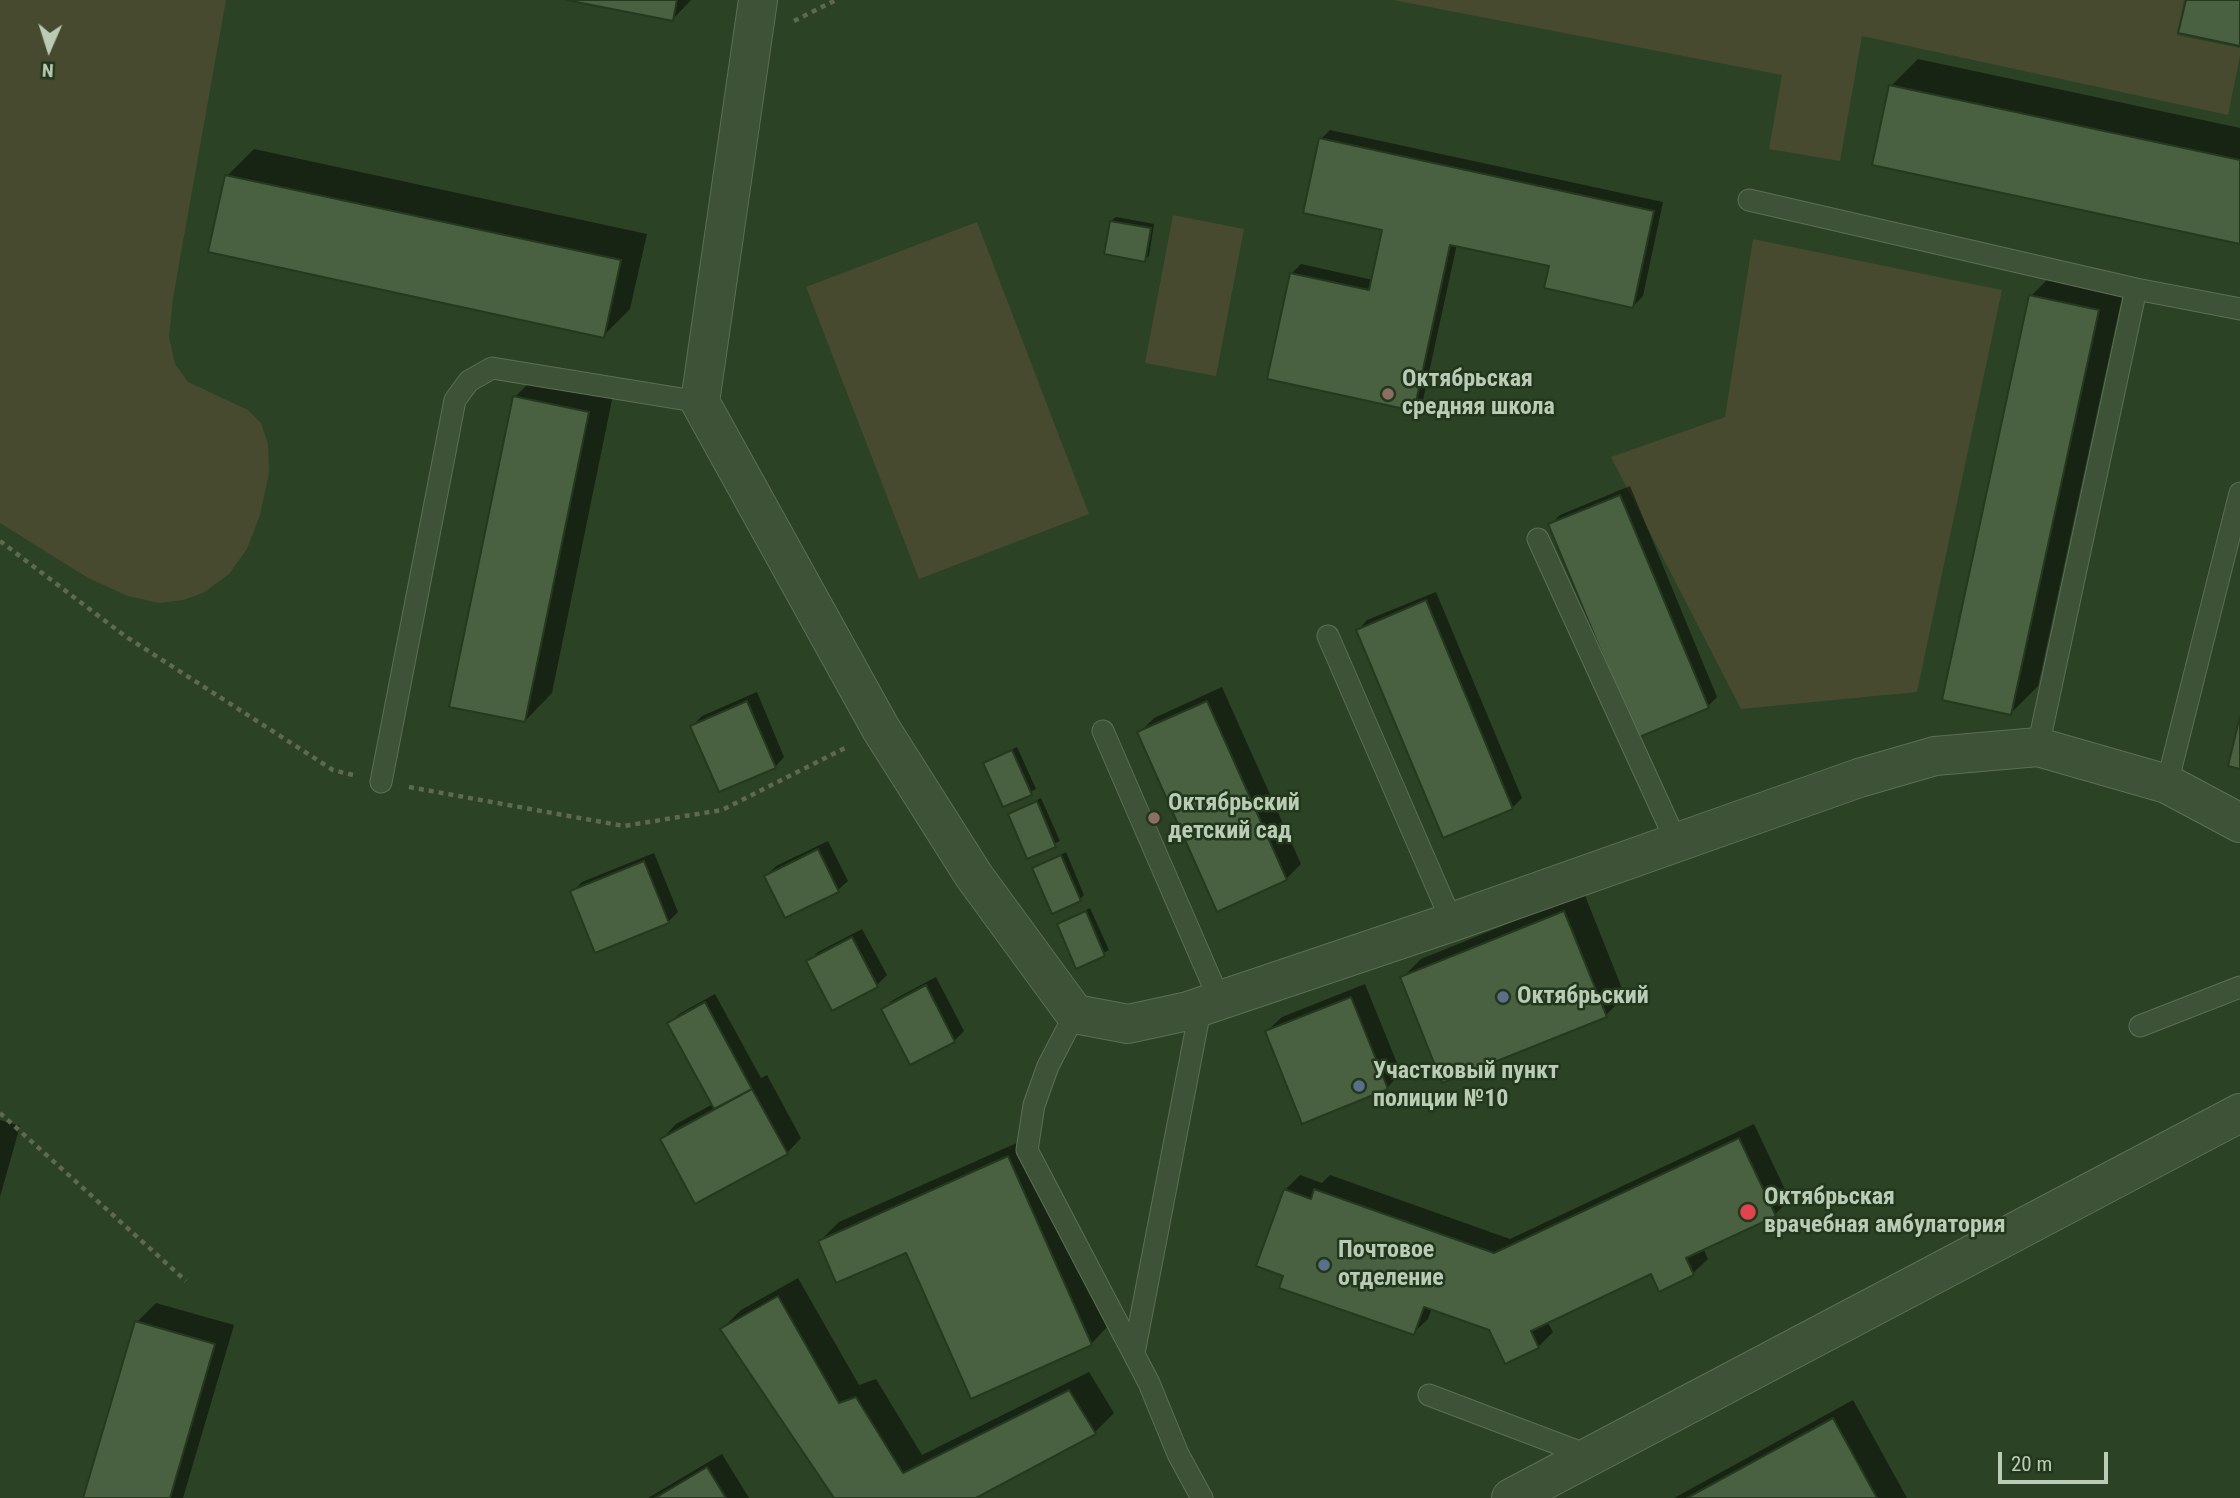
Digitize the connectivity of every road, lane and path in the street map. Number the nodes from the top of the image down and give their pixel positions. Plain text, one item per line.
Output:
1 (758, 0) edge
2 (1749, 200) dead end
3 (2136, 289) junction
4 (2240, 309) edge
5 (700, 401) junction
6 (2240, 493) edge
7 (1538, 539) dead end
8 (0, 541) edge
9 (1328, 636) dead end
10 (881, 729) junction
11 (1103, 730) dead end
12 (2038, 747) junction
13 (381, 782) junction
14 (2167, 784) junction
15 (2240, 823) edge
16 (1675, 841) junction
17 (1452, 922) junction
18 (2240, 987) edge
19 (1210, 1002) junction
20 (1075, 1014) junction
21 (2140, 1026) dead end
22 (2240, 1113) edge
23 (0, 1114) edge
24 (186, 1281) dead end
25 (1134, 1353) junction
26 (1429, 1395) dead end
27 (1590, 1456) junction
28 (1202, 1498) edge
29 (1511, 1498) edge

1 - 5 street
2 - 3 lane
3 - 4 lane
3 - 12 lane
5 - 10 street
5 - 13 lane
6 - 14 lane
7 - 16 lane
8 - 13 path
9 - 17 lane
10 - 13 path
10 - 20 street
11 - 19 lane
12 - 14 street
12 - 16 street
14 - 15 street
16 - 17 street
17 - 19 street
18 - 21 lane
19 - 20 street
19 - 25 lane
20 - 25 lane
22 - 27 street
23 - 24 path
25 - 28 lane
26 - 27 lane
27 - 29 street

